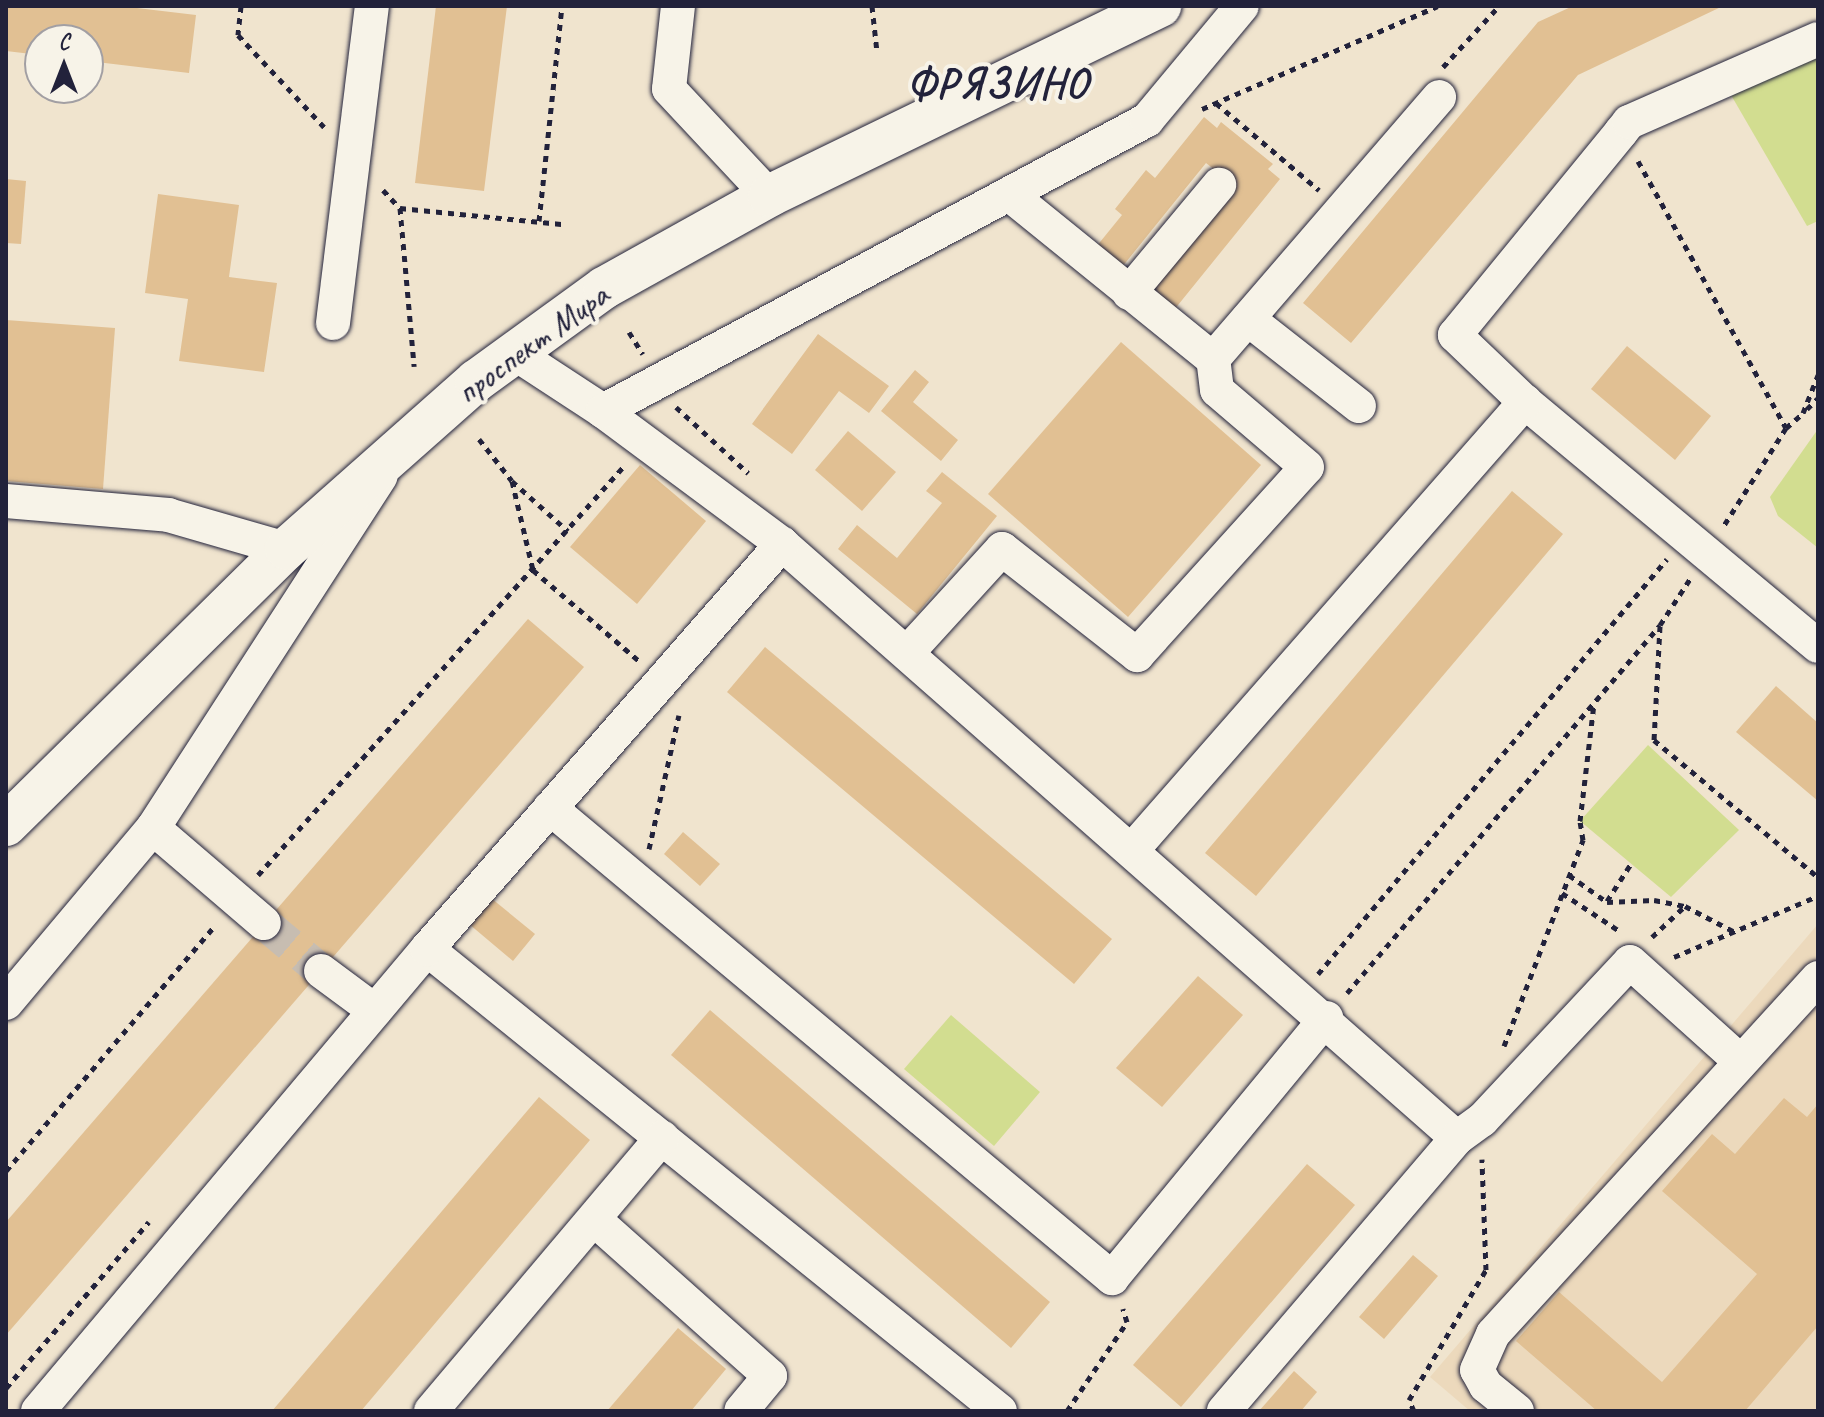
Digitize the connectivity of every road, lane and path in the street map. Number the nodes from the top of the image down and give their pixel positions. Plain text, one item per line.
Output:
1 (241, 6) edge
2 (372, 6) edge
3 (562, 6) edge
4 (678, 6) edge
5 (872, 6) edge
6 (1160, 6) edge
7 (1242, 6) edge
8 (1438, 6) edge
9 (1499, 6) edge
10 (1818, 39) edge
11 (877, 52) dead end
12 (1438, 85) joint
13 (1216, 103) junction
14 (1192, 114) dead end
15 (1621, 132) junction
16 (354, 159) junction
17 (1219, 185) dead end
18 (1009, 194) junction
19 (1326, 195) dead end
20 (769, 196) junction
21 (400, 208) junction
22 (539, 221) junction
23 (561, 224) dead end
24 (1129, 293) junction
25 (1248, 319) junction
26 (333, 323) dead end
27 (513, 352) junction
28 (1213, 359) junction
29 (414, 366) dead end
30 (1818, 375) edge
31 (1818, 398) edge
32 (684, 400) dead end
33 (1525, 402) junction
34 (1359, 406) dead end
35 (603, 411) junction
36 (1803, 413) junction
37 (1786, 428) junction
38 (479, 439) dead end
39 (644, 443) junction
40 (398, 449) junction
41 (512, 481) junction
42 (6, 501) edge
43 (568, 531) junction
44 (782, 544) junction
45 (1696, 545) junction
46 (286, 549) junction
47 (533, 570) junction
48 (1660, 625) junction
49 (1818, 646) edge
50 (907, 653) junction
51 (672, 692) junction
52 (1595, 702) junction
53 (1654, 740) junction
54 (1648, 745) dead end
55 (550, 808) junction
56 (6, 825) edge
57 (153, 828) junction
58 (1133, 849) junction
59 (1632, 862) dead end
60 (1569, 875) junction
61 (1818, 877) edge
62 (641, 885) junction
63 (1562, 893) junction
64 (1818, 896) edge
65 (238, 898) junction
66 (1607, 902) junction
67 (1685, 906) junction
68 (264, 923) tunnel mouth
69 (1734, 932) junction
70 (1631, 939) dead end
71 (1643, 946) dead end
72 (427, 949) junction
73 (1664, 961) dead end
74 (321, 971) tunnel mouth
75 (1818, 978) edge
76 (1309, 984) dead end
77 (6, 1003) edge
78 (375, 1011) junction
79 (1326, 1018) junction
80 (1501, 1054) dead end
81 (1741, 1062) junction
82 (662, 1138) junction
83 (1457, 1138) junction
84 (6, 1171) edge
85 (596, 1221) junction
86 (1112, 1278) junction
87 (1068, 1410) edge
88 (38, 1411) edge
89 (431, 1411) edge
90 (741, 1411) edge
91 (1000, 1411) edge
92 (1078, 1411) edge
93 (1224, 1411) edge
94 (1517, 1411) edge

1 - 16 path
2 - 16 lane
3 - 22 path
4 - 20 lane
5 - 11 path
6 - 20 main road, проспект Мира
7 - 18 lane
8 - 13 path
9 - 12 path
10 - 15 lane
12 - 25 lane
13 - 14 path
13 - 19 path
15 - 33 lane
15 - 37 path
16 - 21 path
16 - 26 lane
17 - 24 lane
18 - 24 lane
18 - 35 lane
20 - 27 main road, проспект Мира
21 - 22 path
21 - 29 path
22 - 23 path
24 - 28 lane
25 - 28 lane
25 - 34 lane
27 - 35 lane
27 - 40 main road, проспект Мира
28 - 50 lane
30 - 36 path
31 - 36 path
32 - 39 path
33 - 45 lane
33 - 58 lane
35 - 39 lane
36 - 37 path
37 - 45 path
38 - 41 path
39 - 43 path
39 - 44 lane
40 - 46 main road, проспект Мира
40 - 57 lane
41 - 43 path
41 - 47 path
42 - 46 lane
43 - 47 path
44 - 50 lane
44 - 51 lane
45 - 48 path
45 - 49 lane
45 - 76 path
46 - 56 main road, проспект Мира
47 - 51 path
47 - 65 path
48 - 52 path
48 - 53 path
50 - 58 lane
51 - 55 lane
51 - 62 path
52 - 60 path
52 - 79 path
53 - 54 path
53 - 61 path
55 - 62 lane
55 - 72 lane
57 - 65 lane
57 - 77 lane
58 - 79 lane
59 - 66 path
60 - 63 path
60 - 66 path
62 - 86 lane
63 - 70 path
63 - 80 path
64 - 69 path
65 - 68 lane
65 - 84 path
66 - 67 path
67 - 69 path
67 - 71 path
69 - 73 path
72 - 78 lane
72 - 82 lane
74 - 78 lane
75 - 81 lane
78 - 88 lane
79 - 83 lane
79 - 86 lane
81 - 83 lane
81 - 94 lane
82 - 85 lane
82 - 91 lane
83 - 93 lane
85 - 89 lane
85 - 90 lane
86 - 87 path
87 - 92 path

